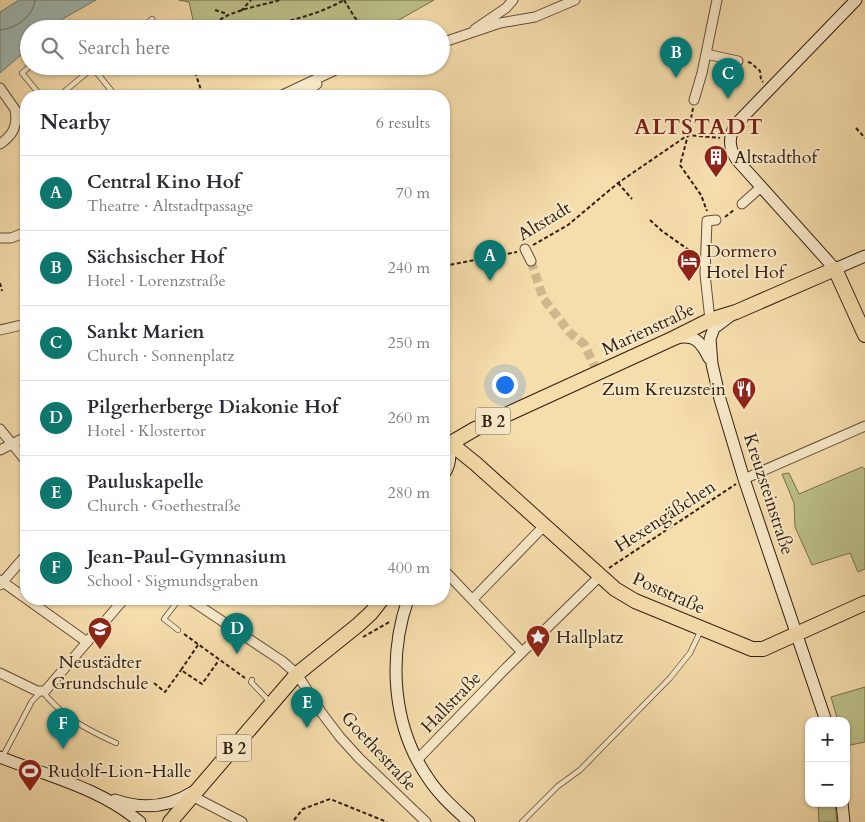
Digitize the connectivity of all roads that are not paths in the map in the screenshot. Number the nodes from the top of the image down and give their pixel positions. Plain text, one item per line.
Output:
1 (513, 0) edge
2 (575, 0) edge
3 (717, 0) edge
4 (856, 0) edge
5 (464, 36) junction
6 (450, 40) edge
7 (706, 54) junction
8 (738, 61) dead end
9 (24, 75) edge
10 (84, 75) edge
11 (100, 75) edge
12 (325, 75) edge
13 (331, 75) edge
14 (0, 88) edge
15 (36, 90) edge
16 (66, 90) edge
17 (111, 90) edge
18 (293, 90) edge
19 (309, 90) edge
20 (694, 100) road end
21 (15, 110) junction
22 (20, 116) edge
23 (0, 144) edge
24 (761, 187) junction
25 (740, 205) road end
26 (711, 221) road end
27 (20, 234) edge
28 (0, 238) edge
29 (525, 249) road end
30 (865, 256) edge
31 (530, 261) tunnel mouth
32 (835, 269) junction
33 (712, 324) junction
34 (20, 325) edge
35 (0, 330) edge
36 (865, 335) edge
37 (691, 337) junction
38 (674, 338) junction
39 (712, 364) junction
40 (865, 426) edge
41 (0, 429) edge
42 (20, 441) edge
43 (450, 441) edge
44 (12, 444) junction
45 (450, 446) edge
46 (0, 450) edge
47 (20, 454) edge
48 (744, 479) junction
49 (544, 526) junction
50 (20, 561) edge
51 (450, 576) edge
52 (600, 576) junction
53 (1, 582) edge
54 (20, 595) edge
55 (473, 599) junction
56 (865, 603) edge
57 (34, 605) edge
58 (119, 605) edge
59 (175, 605) edge
60 (198, 605) edge
61 (377, 605) edge
62 (406, 605) edge
63 (702, 628) junction
64 (178, 630) road end
65 (796, 634) junction
66 (87, 642) junction
67 (522, 652) junction
68 (0, 673) edge
69 (296, 674) junction
70 (252, 681) road end
71 (42, 691) junction
72 (272, 704) junction
73 (824, 715) edge
74 (116, 743) dead end
75 (1, 757) edge
76 (417, 760) junction
77 (196, 793) junction
78 (98, 794) junction
79 (842, 807) edge
80 (140, 822) edge
81 (170, 822) edge
82 (242, 822) edge
83 (426, 822) edge
84 (469, 822) edge
85 (522, 822) edge
86 (844, 822) edge

1 - 5 street
2 - 5 street
3 - 7 street
4 - 24 street
5 - 6 street
7 - 8 street
7 - 20 street
9 - 15 lane
10 - 16 lane
11 - 17 lane
12 - 18 street
13 - 19 street
14 - 21 street
21 - 22 street
21 - 23 street
24 - 25 street
24 - 32 street
26 - 33 street, Kreuzsteinstraße
27 - 28 street
29 - 31 street
30 - 32 street, Marienstraße
32 - 33 main road, Marienstraße / B 2
32 - 36 main road
33 - 37 street
33 - 38 main road, Marienstraße / B 2
33 - 39 street, Kreuzsteinstraße
34 - 35 street
37 - 38 street
37 - 39 street, Kreuzsteinstraße
38 - 43 main road, Marienstraße / B 2
39 - 48 street, Kreuzsteinstraße
40 - 48 street
41 - 44 street
42 - 44 street
44 - 46 street
44 - 47 street
45 - 49 main road, Poststraße
48 - 65 street, Kreuzsteinstraße
49 - 52 main road, Poststraße
49 - 55 street
50 - 53 street
51 - 55 street
52 - 63 main road, Poststraße
52 - 67 street
53 - 54 street
55 - 67 street
56 - 65 main road, Poststraße
57 - 66 street
58 - 66 street
59 - 64 lane
60 - 69 street, Goethestraße
61 - 69 main road, B 2
62 - 76 street
63 - 65 main road, Poststraße
63 - 85 lane
65 - 73 street, Kreuzsteinstraße
66 - 71 street
67 - 76 street, Hallstraße
68 - 71 street
69 - 72 main road, B 2
69 - 83 street, Goethestraße
70 - 72 lane
71 - 74 lane
71 - 75 lane
72 - 77 main road, B 2
75 - 78 street
76 - 84 street
77 - 78 street
77 - 81 main road, B 2
77 - 82 street
78 - 80 street
79 - 86 street

